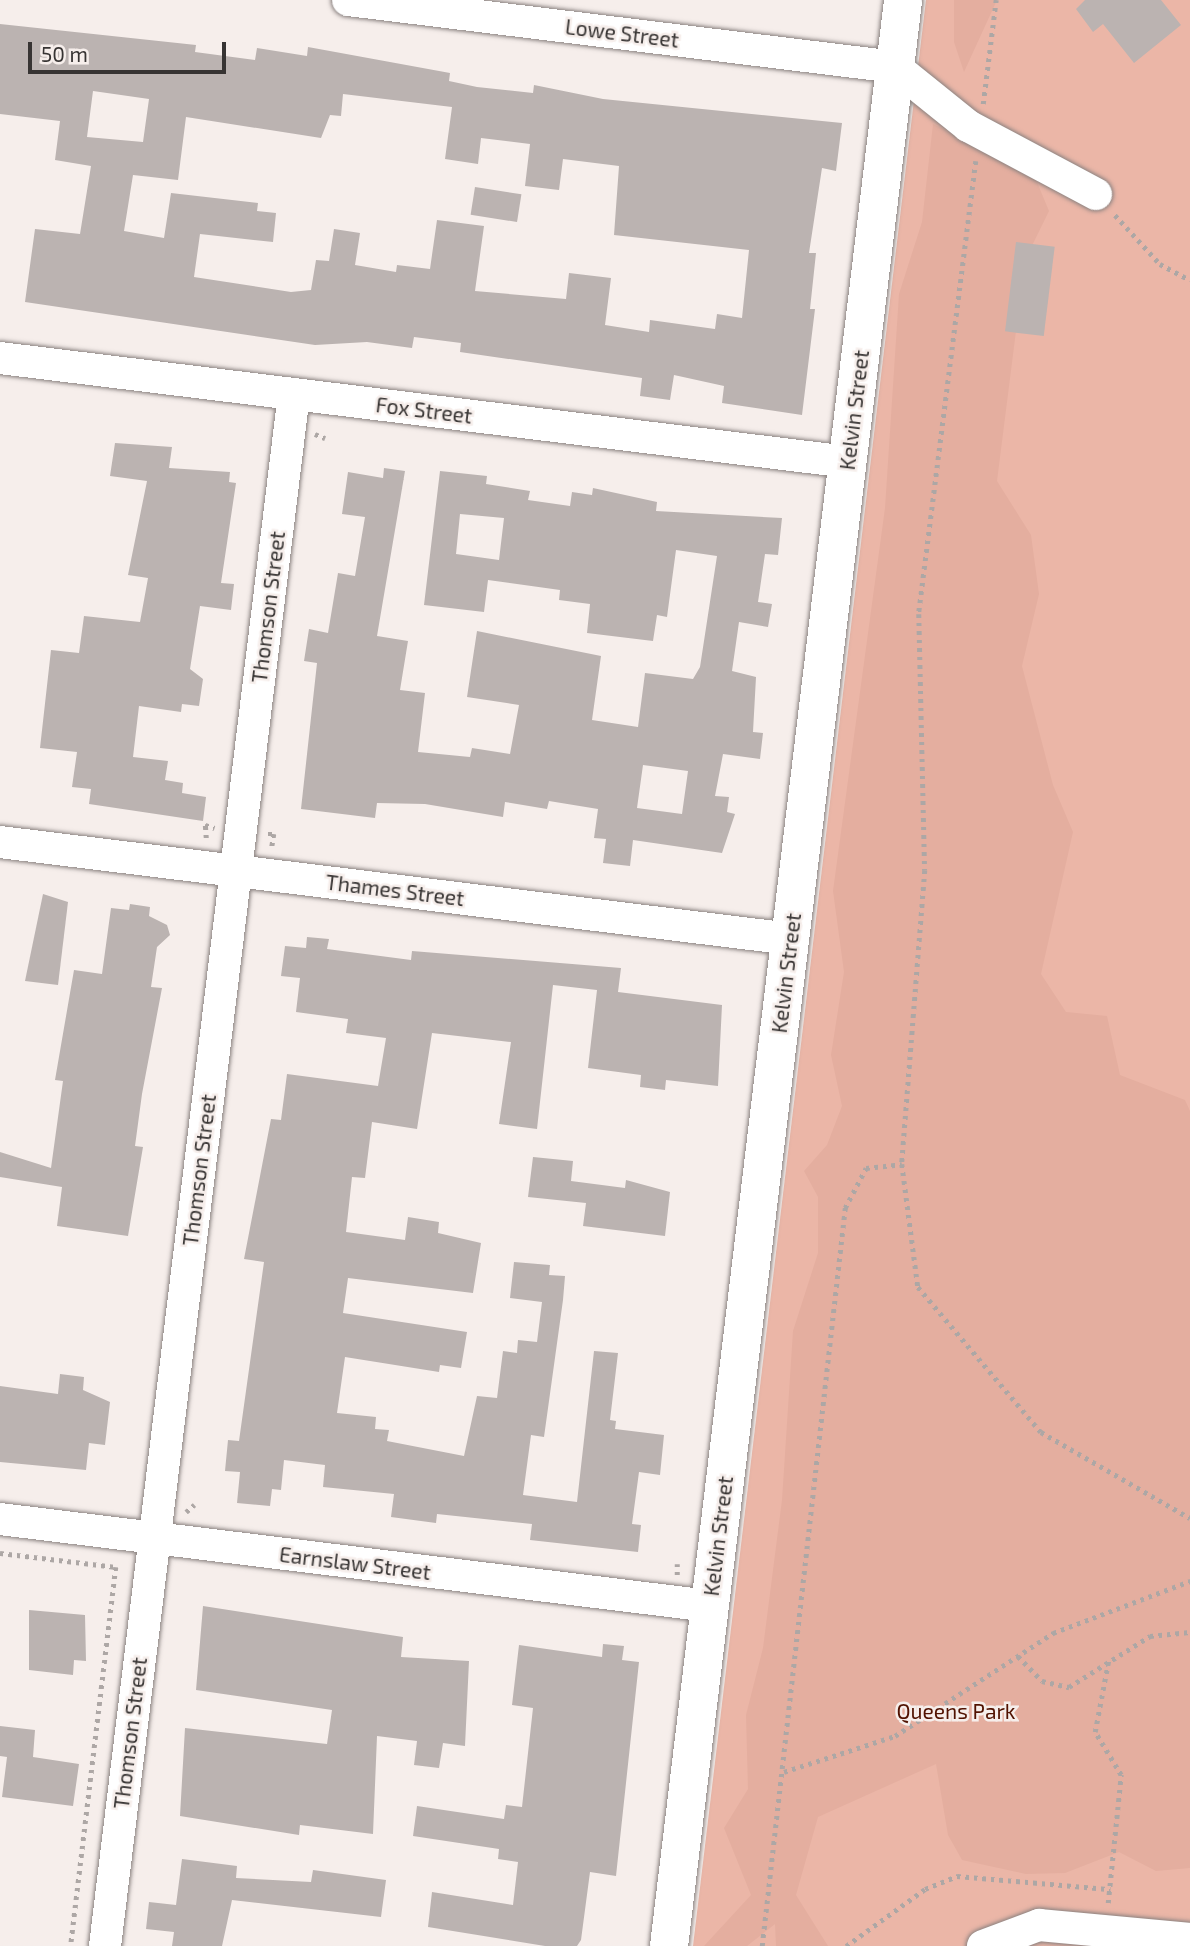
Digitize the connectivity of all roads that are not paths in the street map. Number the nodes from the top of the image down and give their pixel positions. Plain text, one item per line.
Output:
1 (348, 0) edge
2 (903, 0) edge
3 (895, 67) junction
4 (1096, 194) road end
5 (0, 358) edge
6 (294, 394) junction
7 (848, 462) junction
8 (0, 842) edge
9 (235, 871) junction
10 (791, 939) junction
11 (0, 1519) edge
12 (153, 1538) junction
13 (710, 1606) junction
14 (1190, 1938) edge
15 (104, 1946) edge
16 (669, 1946) edge
17 (983, 1946) edge

1 - 3 street, Lowe Street
2 - 3 main road, Kelvin Street
3 - 4 street
3 - 7 main road, Kelvin Street
5 - 6 street, Fox Street
6 - 7 street, Fox Street
6 - 9 street, Thomson Street
7 - 10 main road, Kelvin Street
8 - 9 street, Thames Street
9 - 10 street, Thames Street
9 - 12 street, Thomson Street
10 - 13 main road, Kelvin Street
11 - 12 street, Earnslaw Street
12 - 13 street, Earnslaw Street
12 - 15 street, Thomson Street
13 - 16 main road, Kelvin Street
14 - 17 street

